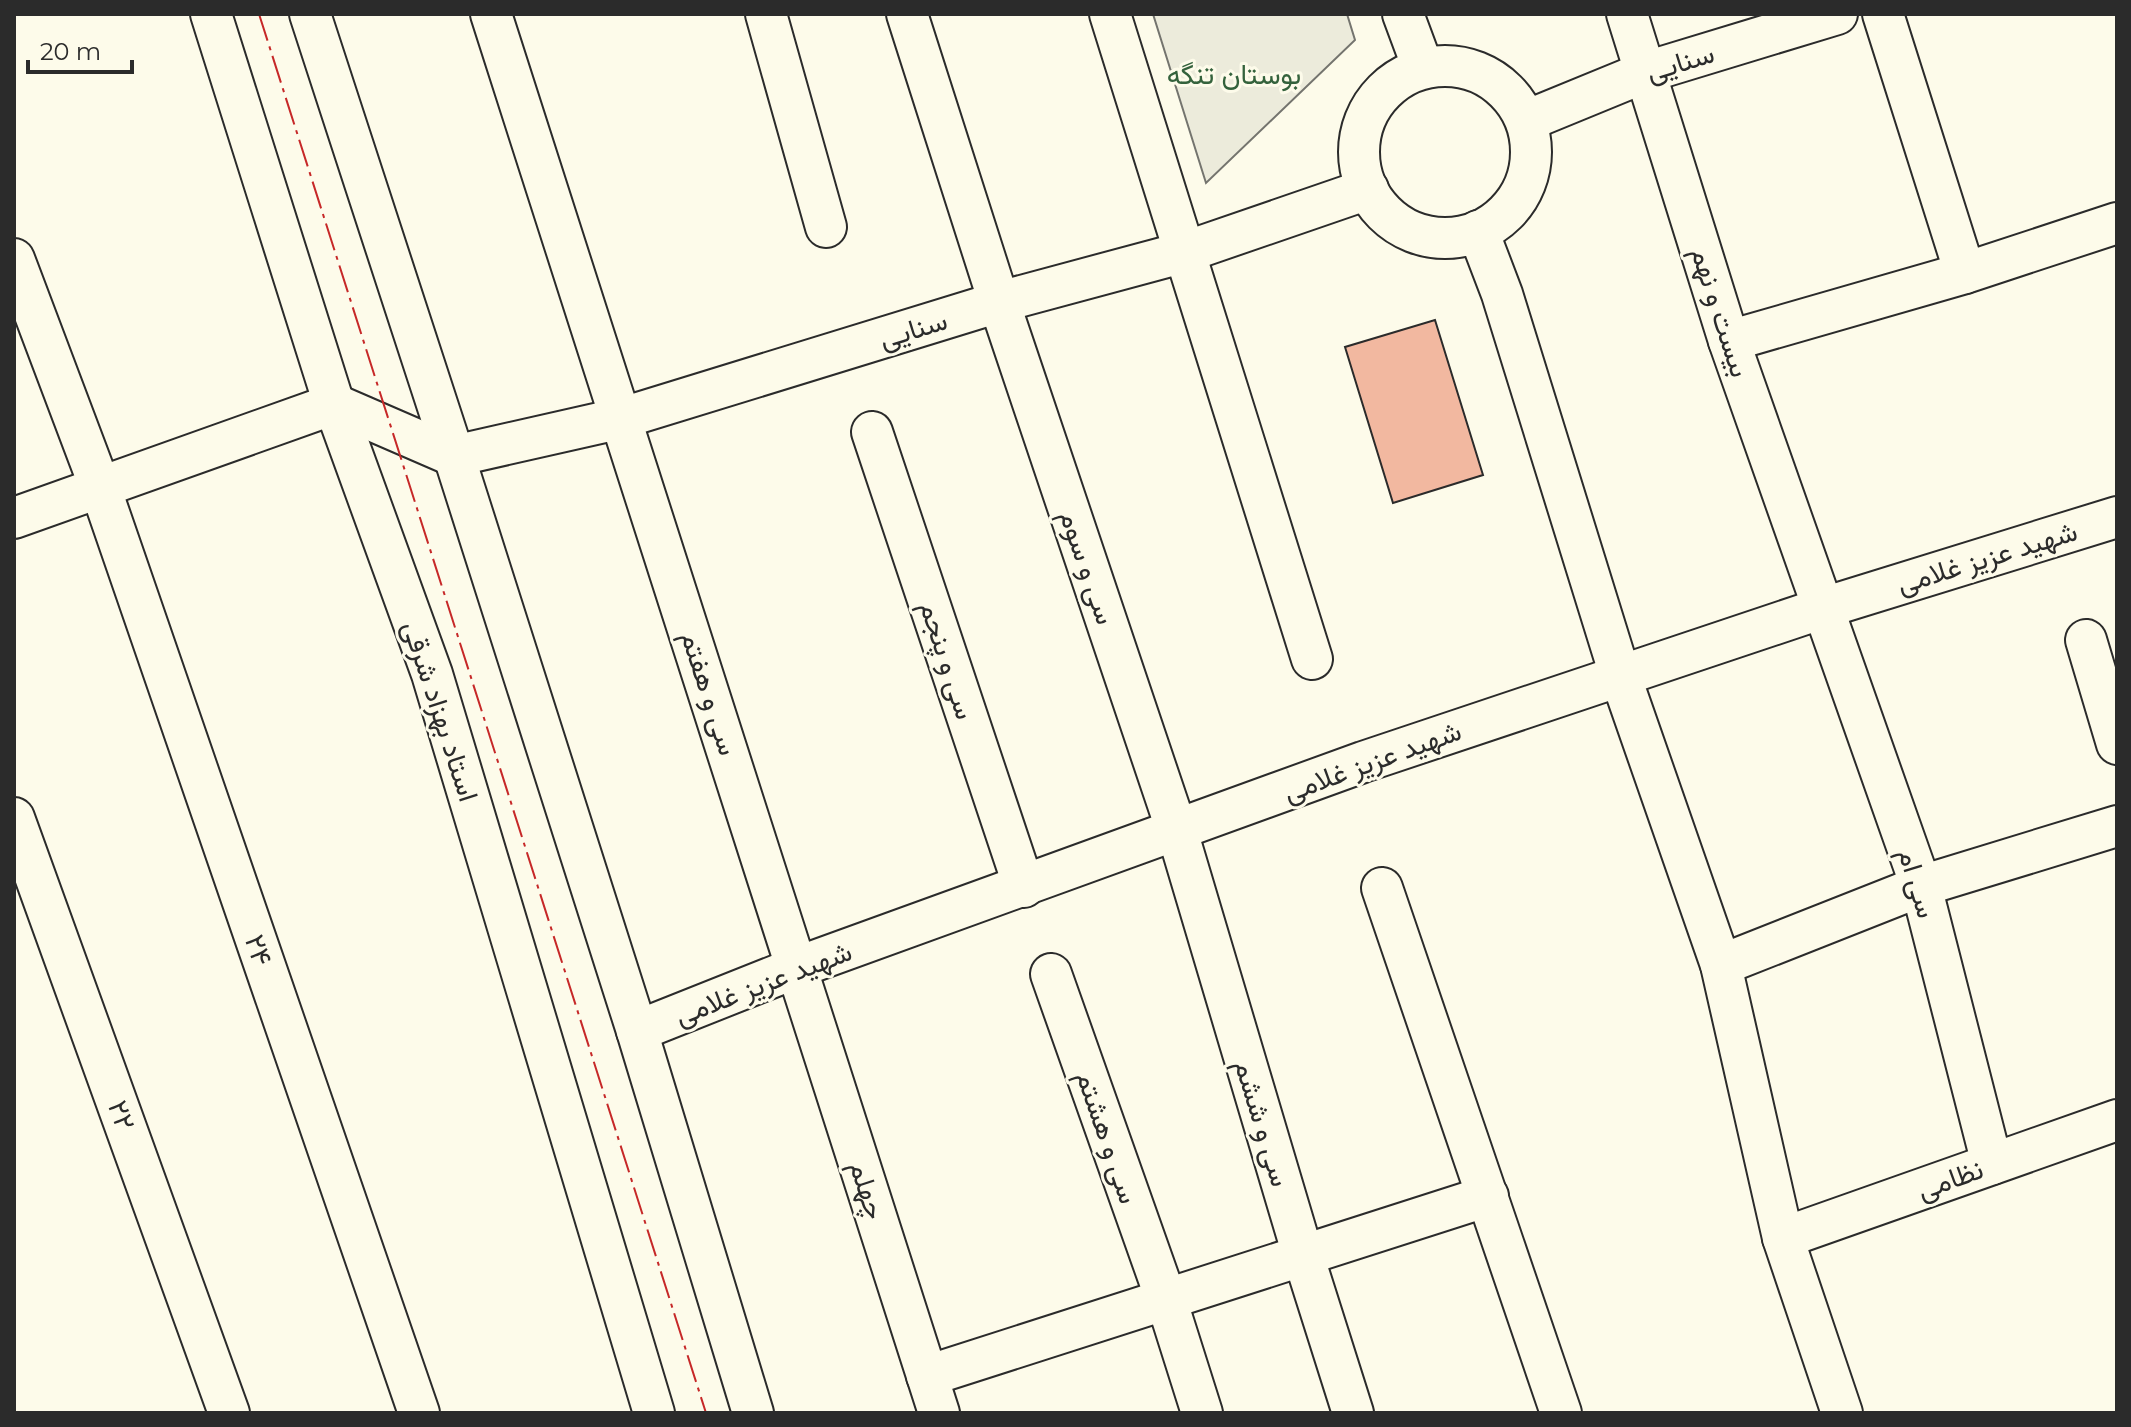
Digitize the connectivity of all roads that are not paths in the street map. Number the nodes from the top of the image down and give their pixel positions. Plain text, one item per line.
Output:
1 (211, 14) edge
2 (310, 14) edge
3 (491, 14) edge
4 (766, 14) edge
5 (907, 14) edge
6 (1110, 14) edge
7 (1403, 14) edge
8 (1627, 14) edge
9 (1837, 14) edge
10 (1883, 14) edge
11 (1423, 68) junction
12 (1643, 73) junction
13 (1526, 121) junction
14 (1368, 189) junction
15 (2117, 224) edge
16 (826, 227) dead end
17 (1478, 231) junction
18 (1185, 252) junction
19 (14, 259) edge
20 (1965, 273) junction
21 (999, 302) junction
22 (1729, 341) junction
23 (334, 404) junction
24 (622, 418) junction
25 (872, 432) dead end
26 (454, 456) junction
27 (100, 487) junction
28 (2117, 517) edge
29 (14, 518) edge
30 (1823, 608) junction
31 (2086, 640) dead end
32 (1312, 659) dead end
33 (1620, 675) junction
34 (2117, 744) edge
35 (14, 818) edge
36 (2117, 826) edge
37 (1177, 831) junction
38 (1921, 886) junction
39 (1024, 887) junction
40 (1382, 888) dead end
41 (1721, 965) junction
42 (798, 967) junction
43 (1051, 974) dead end
44 (637, 1031) junction
45 (2117, 1120) edge
46 (1992, 1164) junction
47 (1488, 1196) junction
48 (1783, 1238) junction
49 (1303, 1255) junction
50 (1166, 1299) junction
51 (933, 1394) edge
52 (229, 1413) edge
53 (419, 1413) edge
54 (654, 1413) edge
55 (753, 1413) edge
56 (1202, 1413) edge
57 (1353, 1413) edge
58 (1561, 1413) edge
59 (1842, 1413) edge

1 - 23 street, استاد بهزاد شرقی
2 - 26 street
3 - 24 street, سی و هفتم
4 - 16 street
5 - 21 street, سی و سوم
6 - 18 street
7 - 11 street
8 - 12 street, بیست و نهم
9 - 12 street, سنایی
10 - 20 street
11 - 13 street
11 - 14 street
12 - 13 street, سنایی
12 - 22 street, بیست و نهم
13 - 17 street
14 - 17 street
14 - 18 street, سنایی
15 - 20 street
17 - 33 street
18 - 21 street, سنایی
18 - 32 street
19 - 27 street, ۲۴
20 - 22 street
21 - 24 street, سنایی
21 - 37 street, سی و سوم
22 - 30 street, بیست و نهم
23 - 26 street
23 - 27 street
23 - 54 street, استاد بهزاد شرقی
24 - 26 street, سنایی
24 - 42 street, سی و هفتم
25 - 39 street, سی و پنجم
26 - 44 street
27 - 29 street
27 - 53 street, ۲۴
28 - 30 street, شهید عزیز غلامی
30 - 33 street, شهید عزیز غلامی
30 - 38 street, سی ام
31 - 34 street
33 - 37 street, شهید عزیز غلامی
33 - 41 street
35 - 52 street, ۲۲
36 - 38 street
37 - 39 street, شهید عزیز غلامی
37 - 49 street, سی و ششم
38 - 41 street
38 - 46 street, سی ام
39 - 42 street, شهید عزیز غلامی
40 - 47 street
41 - 48 street
42 - 44 street, شهید عزیز غلامی
42 - 51 street, چهلم
43 - 50 street, سی و هشتم
44 - 55 street
45 - 46 street, نظامی
46 - 48 street, نظامی
47 - 49 street
47 - 58 street
48 - 59 street
49 - 50 street
49 - 57 street, سی و ششم
50 - 51 street
50 - 56 street, سی و هشتم

